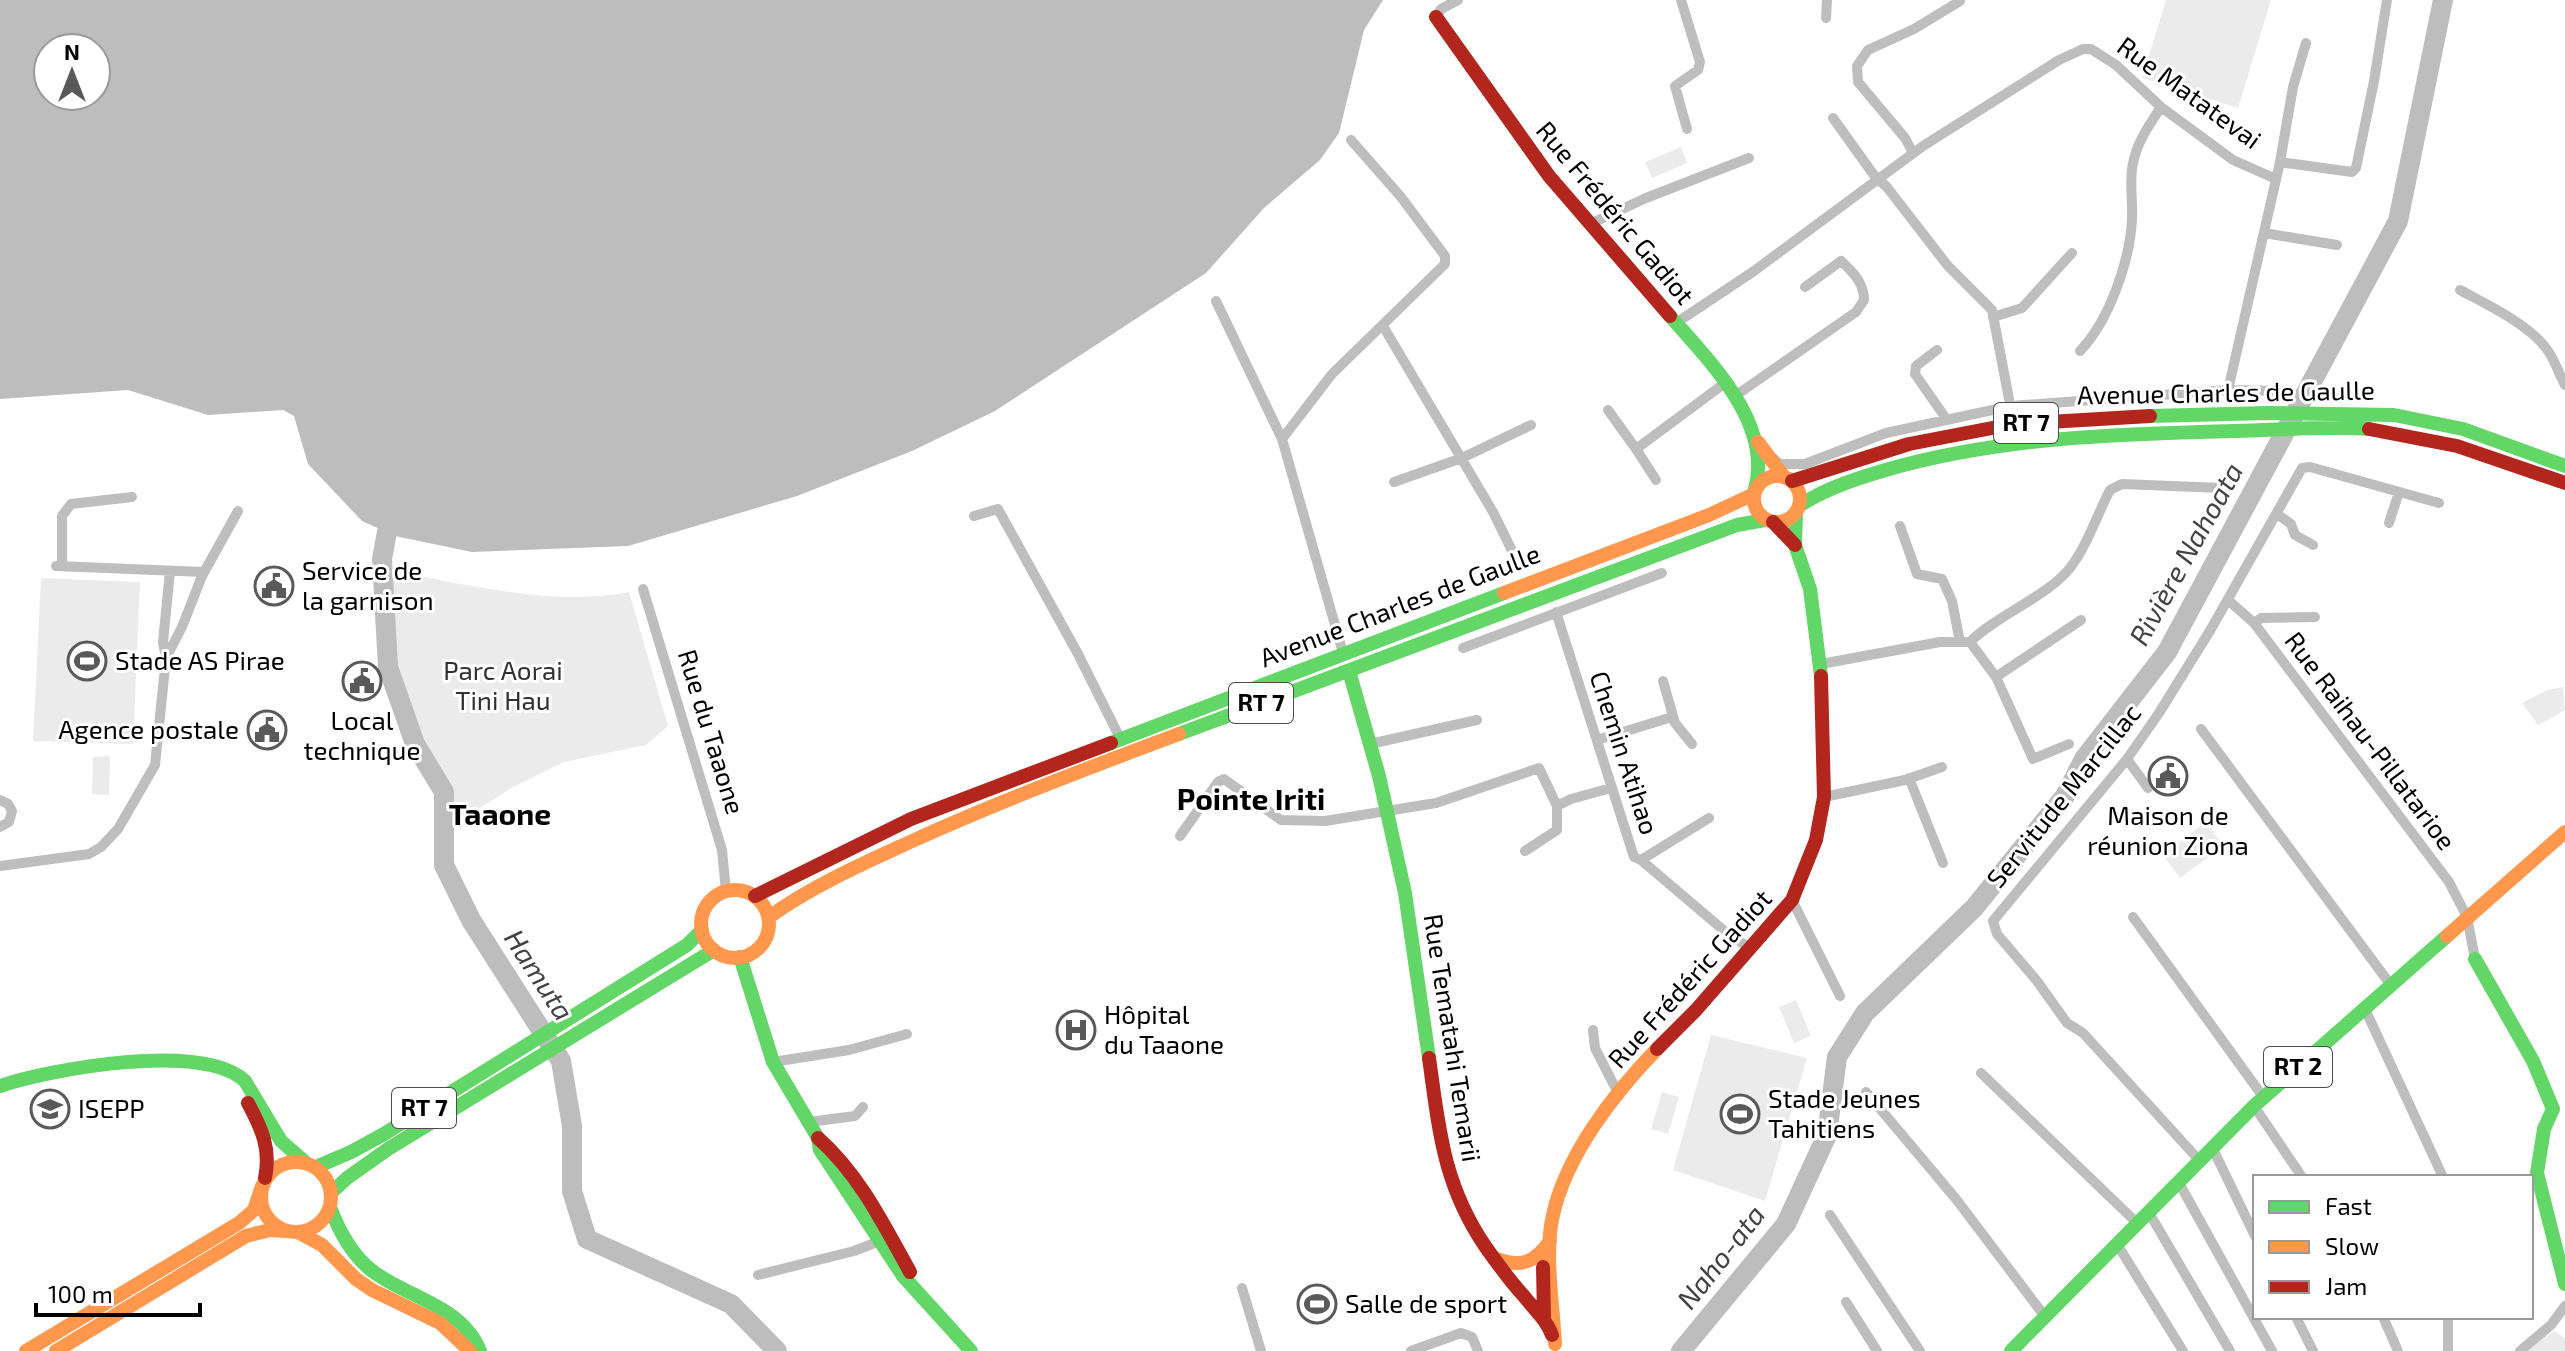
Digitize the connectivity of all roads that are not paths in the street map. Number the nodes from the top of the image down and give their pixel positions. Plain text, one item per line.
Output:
1 (1458, 0) edge
2 (1681, 0) edge
3 (1827, 0) edge
4 (2387, 0) edge
5 (1960, 1) edge
6 (1436, 17) joint
7 (1826, 18) dead end
8 (2306, 43) dead end
9 (2161, 107) junction
10 (1833, 118) dead end
11 (1687, 129) dead end
12 (1351, 140) dead end
13 (1913, 153) junction
14 (1749, 158) dead end
15 (2280, 162) junction
16 (1876, 178) junction
17 (2276, 179) junction
18 (1590, 224) junction
19 (2264, 233) junction
20 (2337, 245) dead end
21 (2072, 253) dead end
22 (1805, 287) dead end
23 (2460, 290) dead end
24 (1216, 301) dead end
25 (1993, 317) junction
26 (1676, 323) junction
27 (1383, 326) junction
28 (1937, 350) dead end
29 (2080, 351) dead end
30 (1725, 383) junction
31 (2565, 385) edge
32 (2228, 390) junction
33 (2279, 391) dead end
34 (1735, 396) junction
35 (2009, 399) dead end
36 (1608, 410) dead end
37 (1947, 420) junction
38 (1531, 425) dead end
39 (1282, 439) junction
40 (1755, 439) junction
41 (1636, 449) junction
42 (1462, 458) junction
43 (1769, 459) junction
44 (2565, 466) edge
45 (1788, 479) junction
46 (1656, 480) dead end
47 (1394, 482) dead end
48 (2565, 483) edge
49 (2221, 488) dead end
50 (1754, 492) junction
51 (2399, 492) junction
52 (132, 497) dead end
53 (2439, 503) dead end
54 (1798, 509) junction
55 (238, 511) dead end
56 (2277, 514) junction
57 (974, 516) dead end
58 (1769, 521) junction
59 (2389, 523) dead end
60 (1900, 526) dead end
61 (1795, 545) junction
62 (2313, 545) dead end
63 (1519, 565) dead end
64 (170, 571) junction
65 (204, 572) junction
66 (1662, 573) dead end
67 (643, 589) dead end
68 (2228, 600) junction
69 (1556, 612) junction
70 (2315, 617) dead end
71 (2081, 620) dead end
72 (2254, 623) junction
73 (1965, 642) junction
74 (1463, 648) dead end
75 (1343, 653) junction
76 (166, 658) junction
77 (1821, 664) junction
78 (1349, 671) junction
79 (1996, 677) junction
80 (1663, 681) dead end
81 (1672, 717) junction
82 (1477, 720) dead end
83 (2201, 729) dead end
84 (1120, 738) junction
85 (1597, 740) junction
86 (1370, 744) junction
87 (1692, 744) dead end
88 (2069, 744) dead end
89 (2127, 759) junction
90 (1942, 767) dead end
91 (1909, 778) junction
92 (1611, 788) junction
93 (2148, 788) dead end
94 (1824, 797) junction
95 (0, 800) edge
96 (1557, 806) junction
97 (1388, 812) junction
98 (1709, 818) dead end
99 (0, 827) edge
100 (2565, 832) edge
101 (1180, 836) dead end
102 (1525, 851) dead end
103 (1641, 860) junction
104 (1943, 863) dead end
105 (0, 866) edge
106 (726, 891) junction
107 (755, 896) junction
108 (1792, 900) junction
109 (769, 917) junction
110 (2133, 917) dead end
111 (2462, 921) junction
112 (702, 930) junction
113 (1750, 948) junction
114 (714, 950) junction
115 (740, 957) junction
116 (2475, 959) joint
117 (2390, 984) junction
118 (1840, 996) dead end
119 (2364, 1007) junction
120 (1593, 1030) dead end
121 (907, 1034) dead end
122 (555, 1036) junction
123 (773, 1062) junction
124 (226, 1069) junction
125 (1981, 1073) dead end
126 (0, 1074) edge
127 (28, 1075) junction
128 (0, 1086) edge
129 (1866, 1092) dead end
130 (1619, 1095) junction
131 (2259, 1102) junction
132 (863, 1107) dead end
133 (809, 1122) junction
134 (2212, 1147) junction
135 (2199, 1160) junction
136 (310, 1165) junction
137 (2301, 1175) edge
138 (2442, 1175) edge
139 (2178, 1181) junction
140 (263, 1182) junction
141 (331, 1200) junction
142 (2148, 1211) junction
143 (1830, 1215) dead end
144 (2137, 1223) junction
145 (292, 1231) junction
146 (2253, 1232) edge
147 (885, 1239) junction
148 (1550, 1240) junction
149 (2117, 1244) junction
150 (1497, 1259) junction
151 (758, 1275) dead end
152 (2565, 1284) edge
153 (1242, 1288) dead end
154 (1846, 1302) dead end
155 (2565, 1306) edge
156 (1544, 1316) junction
157 (2253, 1317) edge
158 (2046, 1318) junction
159 (2254, 1319) edge
160 (2297, 1319) edge
161 (2384, 1319) edge
162 (2448, 1319) edge
163 (1557, 1348) edge
164 (26, 1351) edge
165 (56, 1351) edge
166 (470, 1351) edge
167 (480, 1351) edge
168 (971, 1351) edge
169 (1261, 1351) edge
170 (1411, 1351) edge
171 (1478, 1351) edge
172 (1877, 1351) edge
173 (1920, 1351) edge
174 (2011, 1351) edge
175 (2183, 1351) edge
176 (2230, 1351) edge
177 (2272, 1351) edge
178 (2313, 1351) edge
179 (2398, 1351) edge
180 (2448, 1351) edge
181 (2520, 1351) edge

1 - 6 street
2 - 11 street
3 - 7 street
4 - 15 street
5 - 13 street
6 - 18 main road, Rue Frédéric Gadiot
8 - 15 street
9 - 13 street, Rue Matatevai
9 - 17 street, Rue Matatevai
9 - 29 street
10 - 16 street
12 - 27 street
13 - 16 street, Rue Matatevai
14 - 18 street
15 - 17 street
16 - 25 street
16 - 26 street, Rue Matatevai
17 - 19 street
18 - 26 main road, Rue Frédéric Gadiot
19 - 20 street
19 - 32 street
21 - 25 street
22 - 34 street
23 - 31 street
24 - 39 street
25 - 35 street
26 - 30 main road, Rue Frédéric Gadiot
27 - 39 street
27 - 42 street
28 - 37 street
30 - 34 main road, Rue Frédéric Gadiot
30 - 41 street
32 - 33 street
32 - 37 street
34 - 40 main road, Rue Frédéric Gadiot
36 - 41 street
37 - 43 street
38 - 42 street
39 - 75 street
40 - 43 main road, Rue Frédéric Gadiot
40 - 50 main road, Rue Frédéric Gadiot
41 - 46 street
42 - 47 street
42 - 63 street
43 - 45 main road, Rue Frédéric Gadiot
44 - 45 main road, Avenue Charles de Gaulle / RT 7
45 - 50 main road, RT 7
45 - 54 main road
48 - 54 main road, Avenue Charles de Gaulle / RT 7
49 - 73 street
50 - 58 main road
50 - 75 main road, Avenue Charles de Gaulle / RT 7
51 - 53 street, Servitude Marcillac
51 - 56 street, Servitude Marcillac
51 - 59 street
52 - 64 street
54 - 58 main road, RT 7
54 - 61 main road, Rue Frédéric Gadiot
55 - 65 street
56 - 62 street
56 - 68 street, Servitude Marcillac
57 - 84 street
58 - 61 main road, Rue Frédéric Gadiot
58 - 78 main road, Avenue Charles de Gaulle / RT 7
60 - 73 street
61 - 77 main road, Rue Frédéric Gadiot
64 - 65 street
64 - 76 street
65 - 76 street
66 - 69 street
67 - 106 street, Rue du Taaone
68 - 72 street, Rue Raihau-Pillatarioe
68 - 89 street, Servitude Marcillac
69 - 74 street
69 - 85 street, Chemin Atihao
70 - 72 street
71 - 79 street
72 - 111 street, Rue Raihau-Pillatarioe
73 - 77 street
73 - 79 street
75 - 84 main road, Avenue Charles de Gaulle / RT 7
76 - 105 street
77 - 94 main road, Rue Frédéric Gadiot
78 - 86 main road, Rue Tematahi Temarii
78 - 109 main road, Avenue Charles de Gaulle / RT 7
79 - 88 street
80 - 81 street
81 - 85 street
81 - 87 street
82 - 86 street
83 - 117 street
84 - 107 main road, Avenue Charles de Gaulle / RT 7
85 - 92 street, Chemin Atihao
86 - 97 main road, Rue Tematahi Temarii
89 - 93 street
89 - 135 street, Servitude Marcillac
90 - 91 street
91 - 94 street
91 - 104 street
92 - 96 street
92 - 103 street, Chemin Atihao
94 - 108 main road, Rue Frédéric Gadiot
95 - 99 street
96 - 97 street
96 - 102 street
97 - 101 street
97 - 150 main road, Rue Tematahi Temarii
98 - 103 street
100 - 111 main road, RT 2
103 - 113 street, Chemin Atihao
106 - 107 main road
106 - 112 main road, RT 7
107 - 109 main road
108 - 113 main road, Rue Frédéric Gadiot
108 - 118 street
109 - 115 main road
110 - 131 street
111 - 116 street, Rue Raihau-Pillatarioe
111 - 117 main road, RT 2
112 - 114 main road
112 - 122 main road, RT 7
113 - 130 main road, Rue Frédéric Gadiot
114 - 115 main road
114 - 122 main road, RT 7
115 - 123 main road
116 - 152 main road
117 - 119 main road, RT 2
119 - 131 main road, RT 2
119 - 138 street
120 - 130 street
121 - 123 street
122 - 136 main road, RT 7
122 - 141 main road, RT 7
123 - 133 main road
124 - 127 main road
124 - 136 main road
124 - 140 main road
125 - 144 street
126 - 127 main road
127 - 128 main road
129 - 158 street
130 - 148 main road, Rue Frédéric Gadiot
131 - 134 main road, RT 2
131 - 137 street
132 - 133 street
133 - 147 main road
134 - 135 main road, RT 2
134 - 146 street
135 - 139 main road, RT 2
136 - 140 main road, RT 7
136 - 141 main road
139 - 142 main road, RT 2
139 - 157 street
140 - 145 main road
140 - 164 main road
141 - 145 main road, RT 7
141 - 167 main road
142 - 144 main road, RT 2
142 - 176 street
143 - 173 street
144 - 149 main road, RT 2
145 - 165 main road, RT 7
145 - 166 main road
147 - 151 street
147 - 168 main road
148 - 150 main road
148 - 156 main road, Rue Frédéric Gadiot
148 - 163 main road, Rue Frédéric Gadiot
149 - 158 main road, RT 2
149 - 175 street
150 - 156 main road, Rue Tematahi Temarii
153 - 169 street
154 - 172 street
155 - 181 street
156 - 163 main road, Rue Tematahi Temarii
158 - 174 main road, RT 2
159 - 177 street
160 - 178 street
161 - 179 street
162 - 180 street
170 - 171 street

